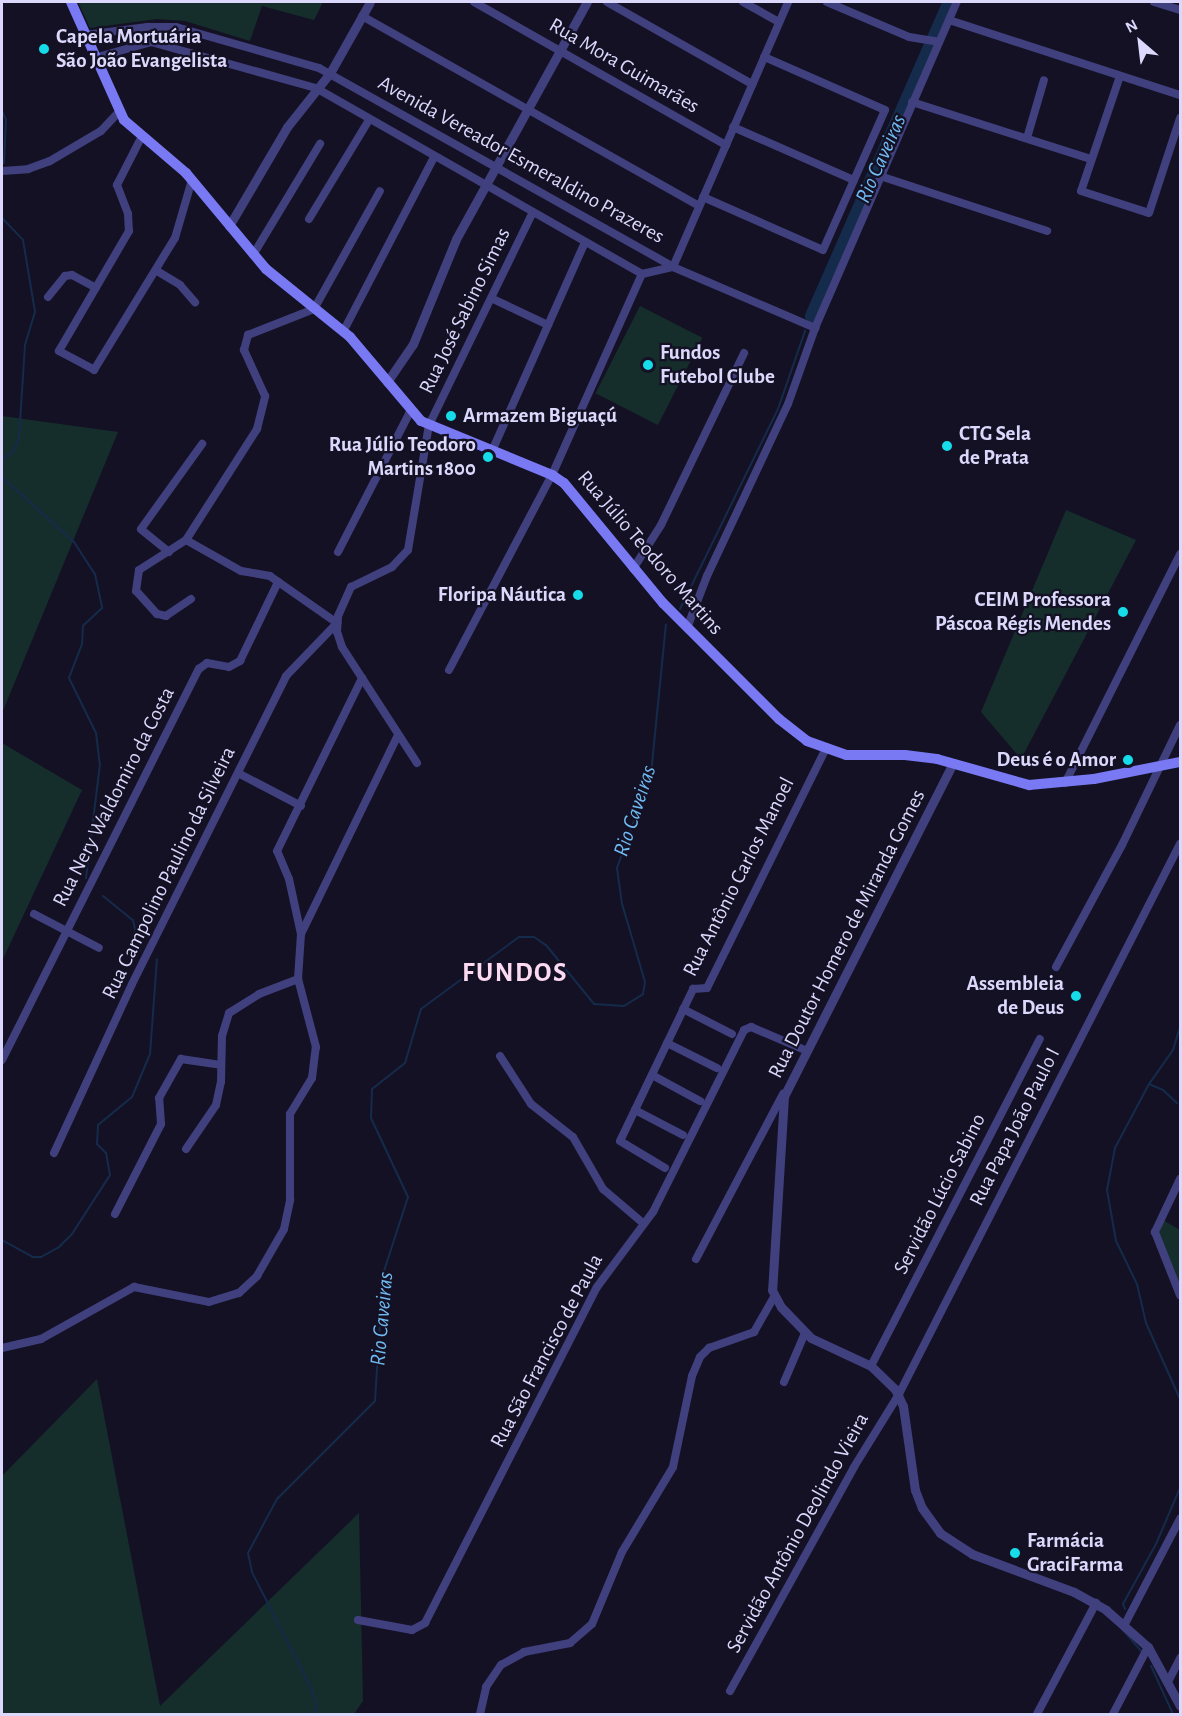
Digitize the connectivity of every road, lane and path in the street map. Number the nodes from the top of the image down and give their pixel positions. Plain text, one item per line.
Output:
1 (71, 2) edge
2 (370, 2) edge
3 (474, 2) edge
4 (587, 2) edge
5 (607, 2) edge
6 (742, 2) edge
7 (788, 2) edge
8 (827, 2) edge
9 (957, 2) edge
10 (1154, 2) edge
11 (1180, 10) edge
12 (362, 16) junction
13 (949, 20) junction
14 (779, 22) junction
15 (85, 35) junction
16 (938, 42) junction
17 (560, 50) junction
18 (764, 57) junction
19 (94, 58) junction
20 (330, 73) junction
21 (1120, 76) junction
22 (1044, 80) dead end
23 (752, 84) junction
24 (315, 88) junction
25 (1179, 92) edge
26 (912, 102) junction
27 (527, 109) junction
28 (119, 112) junction
29 (1180, 118) edge
30 (369, 120) junction
31 (733, 127) junction
32 (141, 138) junction
33 (1027, 138) junction
34 (320, 144) dead end
35 (726, 144) junction
36 (434, 157) junction
37 (1091, 159) junction
38 (495, 165) junction
39 (2, 171) edge
40 (880, 176) junction
41 (192, 180) junction
42 (854, 180) junction
43 (484, 186) junction
44 (380, 191) dead end
45 (703, 197) junction
46 (699, 206) junction
47 (533, 212) junction
48 (309, 219) dead end
49 (229, 226) junction
50 (1047, 231) dead end
51 (585, 242) junction
52 (253, 255) junction
53 (673, 267) junction
54 (157, 271) junction
55 (642, 274) junction
56 (96, 288) junction
57 (48, 297) dead end
58 (493, 299) junction
59 (195, 302) dead end
60 (314, 309) junction
61 (548, 325) junction
62 (815, 327) junction
63 (344, 330) junction
64 (744, 353) dead end
65 (387, 382) junction
66 (411, 412) junction
67 (429, 425) junction
68 (202, 444) dead end
69 (492, 451) junction
70 (552, 475) junction
71 (186, 540) junction
72 (169, 552) junction
73 (338, 552) dead end
74 (1180, 554) edge
75 (633, 569) junction
76 (278, 582) junction
77 (191, 599) dead end
78 (337, 623) junction
79 (687, 628) junction
80 (449, 670) dead end
81 (362, 678) junction
82 (1180, 725) edge
83 (398, 735) junction
84 (825, 750) junction
85 (1180, 762) edge
86 (417, 763) dead end
87 (953, 764) junction
88 (1160, 766) junction
89 (238, 773) junction
90 (1065, 783) junction
91 (301, 806) junction
92 (1180, 844) edge
93 (34, 915) dead end
94 (66, 931) junction
95 (301, 934) junction
96 (99, 948) dead end
97 (1056, 967) dead end
98 (298, 979) junction
99 (683, 1009) junction
100 (732, 1034) dead end
101 (1040, 1039) dead end
102 (667, 1043) junction
103 (805, 1050) junction
104 (500, 1056) dead end
105 (2, 1059) edge
106 (222, 1065) junction
107 (717, 1068) dead end
108 (652, 1075) junction
109 (789, 1085) junction
110 (700, 1101) dead end
111 (635, 1110) junction
112 (683, 1135) dead end
113 (186, 1149) dead end
114 (54, 1153) dead end
115 (665, 1168) dead end
116 (1180, 1179) edge
117 (115, 1214) dead end
118 (643, 1223) junction
119 (696, 1259) dead end
120 (1180, 1295) edge
121 (774, 1297) junction
122 (805, 1333) junction
123 (2, 1348) edge
124 (871, 1366) junction
125 (784, 1382) dead end
126 (899, 1394) junction
127 (1180, 1519) edge
128 (1095, 1603) junction
129 (358, 1620) dead end
130 (1125, 1624) junction
131 (1148, 1647) junction
132 (1180, 1658) edge
133 (1169, 1680) junction
134 (730, 1690) dead end
135 (1180, 1706) edge
136 (480, 1714) edge
137 (1037, 1714) edge
138 (1113, 1714) edge

1 - 15 main road, Rua Júlio Teodoro Martins
2 - 12 street
3 - 17 street, Rua Mora Guimarães
4 - 17 street
5 - 23 street
6 - 14 street
7 - 14 street
8 - 16 street
9 - 13 street
10 - 11 street
12 - 20 street
12 - 27 street
13 - 16 street
13 - 21 street
14 - 18 street
15 - 19 main road, Rua Júlio Teodoro Martins
15 - 20 street, Avenida Vereador Esmeraldino Prazeres
16 - 26 street
17 - 27 street
17 - 35 street, Rua Mora Guimarães
18 - 23 street
18 - 42 street
19 - 24 street, Avenida Vereador Esmeraldino Prazeres
19 - 28 main road, Rua Júlio Teodoro Martins
20 - 24 street
20 - 38 street, Avenida Vereador Esmeraldino Prazeres
21 - 25 street
21 - 37 street
22 - 33 street
23 - 31 street
24 - 30 street, Avenida Vereador Esmeraldino Prazeres
24 - 49 street
26 - 33 street
26 - 40 street
27 - 38 street
27 - 46 street
28 - 32 main road, Rua Júlio Teodoro Martins
28 - 39 street
29 - 37 street
30 - 36 street, Avenida Vereador Esmeraldino Prazeres
30 - 48 street
31 - 35 street
31 - 42 street
32 - 41 main road, Rua Júlio Teodoro Martins
32 - 56 street
33 - 37 street
34 - 52 street
35 - 45 street
36 - 43 street, Avenida Vereador Esmeraldino Prazeres
36 - 63 street
38 - 43 street
38 - 53 street, Avenida Vereador Esmeraldino Prazeres
40 - 50 street
40 - 62 street
41 - 49 main road, Rua Júlio Teodoro Martins
41 - 54 street
42 - 45 street
43 - 47 street, Avenida Vereador Esmeraldino Prazeres
43 - 65 street
44 - 60 street
45 - 46 street
46 - 53 street
47 - 51 street, Avenida Vereador Esmeraldino Prazeres
47 - 58 street, Rua José Sabino Simas
49 - 52 main road, Rua Júlio Teodoro Martins
51 - 55 street, Avenida Vereador Esmeraldino Prazeres
51 - 61 street
52 - 60 main road, Rua Júlio Teodoro Martins
53 - 55 street, Avenida Vereador Esmeraldino Prazeres
53 - 62 street
54 - 56 street
54 - 59 street
55 - 70 street
56 - 57 street
58 - 61 street
58 - 67 street, Rua José Sabino Simas
60 - 63 main road, Rua Júlio Teodoro Martins
60 - 71 street
61 - 69 street
62 - 79 street
63 - 65 main road, Rua Júlio Teodoro Martins
64 - 75 street
65 - 66 main road, Rua Júlio Teodoro Martins
66 - 67 main road, Rua Júlio Teodoro Martins
66 - 73 street
67 - 69 main road, Rua Júlio Teodoro Martins
67 - 78 street, Rua José Sabino Simas
68 - 72 street
69 - 70 main road, Rua Júlio Teodoro Martins
70 - 75 main road, Rua Júlio Teodoro Martins
70 - 80 street
71 - 72 street
71 - 76 street
72 - 77 street
74 - 90 street
75 - 79 main road, Rua Júlio Teodoro Martins
76 - 78 street
76 - 94 street, Rua Nery Waldomiro da Costa
78 - 81 street
78 - 89 street, Rua Campolino Paulino da Silveira
79 - 84 main road, Rua Júlio Teodoro Martins
81 - 83 street
81 - 91 street
82 - 88 street
83 - 86 street
83 - 95 street
84 - 87 main road, Rua Júlio Teodoro Martins
84 - 99 street, Rua Antônio Carlos Manoel
85 - 88 main road, Rua Júlio Teodoro Martins
87 - 90 main road, Rua Júlio Teodoro Martins
87 - 103 street, Rua Doutor Homero de Miranda Gomes
88 - 90 main road, Rua Júlio Teodoro Martins
88 - 97 street
89 - 91 street
89 - 114 street, Rua Campolino Paulino da Silveira
91 - 95 street
92 - 126 street, Rua Papa João Paulo I
93 - 94 street
94 - 96 street
94 - 105 street, Rua Nery Waldomiro da Costa
95 - 98 street
98 - 106 street
98 - 123 street
99 - 100 street
99 - 102 street, Rua Antônio Carlos Manoel
101 - 124 street, Servidão Lúcio Sabino
102 - 107 street
102 - 108 street, Rua Antônio Carlos Manoel
103 - 109 street, Rua Doutor Homero de Miranda Gomes
103 - 118 street, Rua São Francisco de Paula
104 - 118 street
106 - 113 street
106 - 117 street
108 - 110 street
108 - 111 street, Rua Antônio Carlos Manoel
109 - 119 street
109 - 121 street, Rua Doutor Homero de Miranda Gomes
111 - 112 street
111 - 115 street, Rua Antônio Carlos Manoel
116 - 120 street
118 - 129 street, Rua São Francisco de Paula
121 - 122 street
121 - 136 street
122 - 124 street
122 - 125 street
124 - 126 street
126 - 128 street
126 - 134 street, Servidão Antônio Deolindo Vieira
127 - 130 street
128 - 130 street
128 - 137 street
130 - 131 street
131 - 133 street
131 - 138 street
132 - 133 street
133 - 135 street

